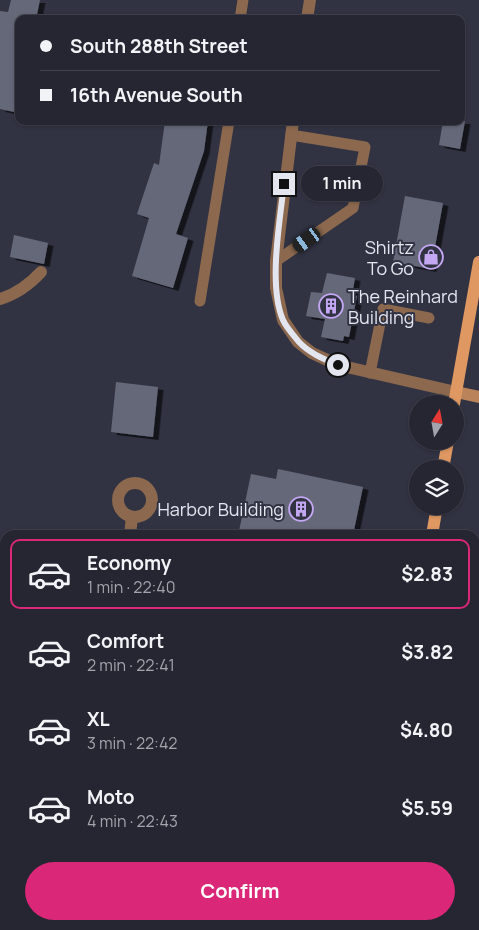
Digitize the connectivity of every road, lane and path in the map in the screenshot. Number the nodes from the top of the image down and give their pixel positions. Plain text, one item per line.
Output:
1 (243, 0) edge
2 (310, 0) edge
3 (241, 15) edge
4 (308, 15) edge
5 (229, 125) edge
6 (292, 125) edge
7 (291, 135) junction
8 (276, 261) junction
9 (479, 262) edge
10 (41, 272) dead end
11 (0, 299) edge
12 (200, 301) dead end
13 (428, 318) dead end
14 (370, 373) junction
15 (445, 395) edge
16 (456, 395) edge
17 (479, 397) edge
18 (464, 398) edge
19 (435, 515) edge
20 (132, 518) dead end
21 (131, 530) edge
22 (433, 530) edge

1 - 3 lane
2 - 4 street
5 - 12 lane
6 - 7 street
7 - 8 street
7 - 8 lane
8 - 14 street
9 - 16 main road
10 - 11 street
13 - 14 lane
14 - 15 street
17 - 18 main road
19 - 22 main road
20 - 21 street

